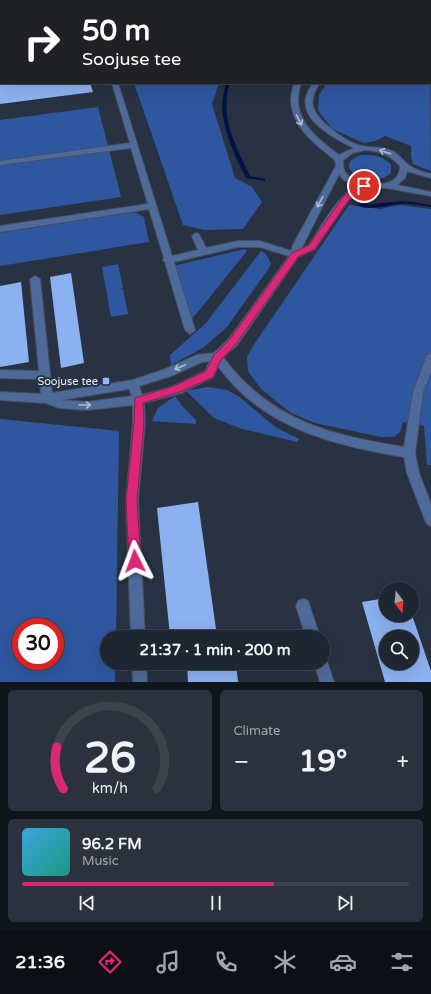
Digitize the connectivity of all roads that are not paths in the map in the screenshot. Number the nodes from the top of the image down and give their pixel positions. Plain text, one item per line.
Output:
1 (115, 84) edge
2 (298, 84) edge
3 (316, 84) edge
4 (133, 145) junction
5 (360, 148) junction
6 (0, 163) edge
7 (338, 163) junction
8 (404, 166) junction
9 (431, 176) edge
10 (364, 186) junction
11 (386, 186) junction
12 (431, 194) edge
13 (151, 206) junction
14 (0, 229) edge
15 (196, 236) dead end
16 (203, 252) junction
17 (295, 255) junction
18 (167, 260) junction
19 (35, 279) dead end
20 (190, 330) dead end
21 (217, 357) junction
22 (431, 358) edge
23 (0, 374) edge
24 (45, 376) junction
25 (133, 384) junction
26 (0, 396) edge
27 (47, 399) junction
28 (138, 400) junction
29 (409, 453) junction
30 (431, 520) edge
31 (304, 606) dead end
32 (138, 630) edge
33 (311, 630) edge
34 (139, 670) edge
35 (323, 670) edge
36 (140, 682) edge
37 (327, 682) edge

1 - 4 street
2 -> 7 street
3 - 5 street
4 - 6 street
4 - 13 street
5 - 7 street
8 -> 5 street
7 - 10 street
7 -> 17 street
8 - 9 street
8 - 11 street
10 - 11 street
10 - 17 street
11 - 12 street
13 - 14 street
13 - 18 street
15 - 16 street
16 - 17 street
16 - 18 street
17 - 21 street
18 - 20 street
19 - 24 street
21 -> 25 street
21 - 28 street
21 - 29 street
22 - 29 street
23 - 24 street
24 - 27 street
25 - 27 street
25 - 28 street
26 - 27 street
27 -> 28 street
28 - 32 street
29 - 30 street
31 - 33 street
34 - 36 street
35 - 37 street

